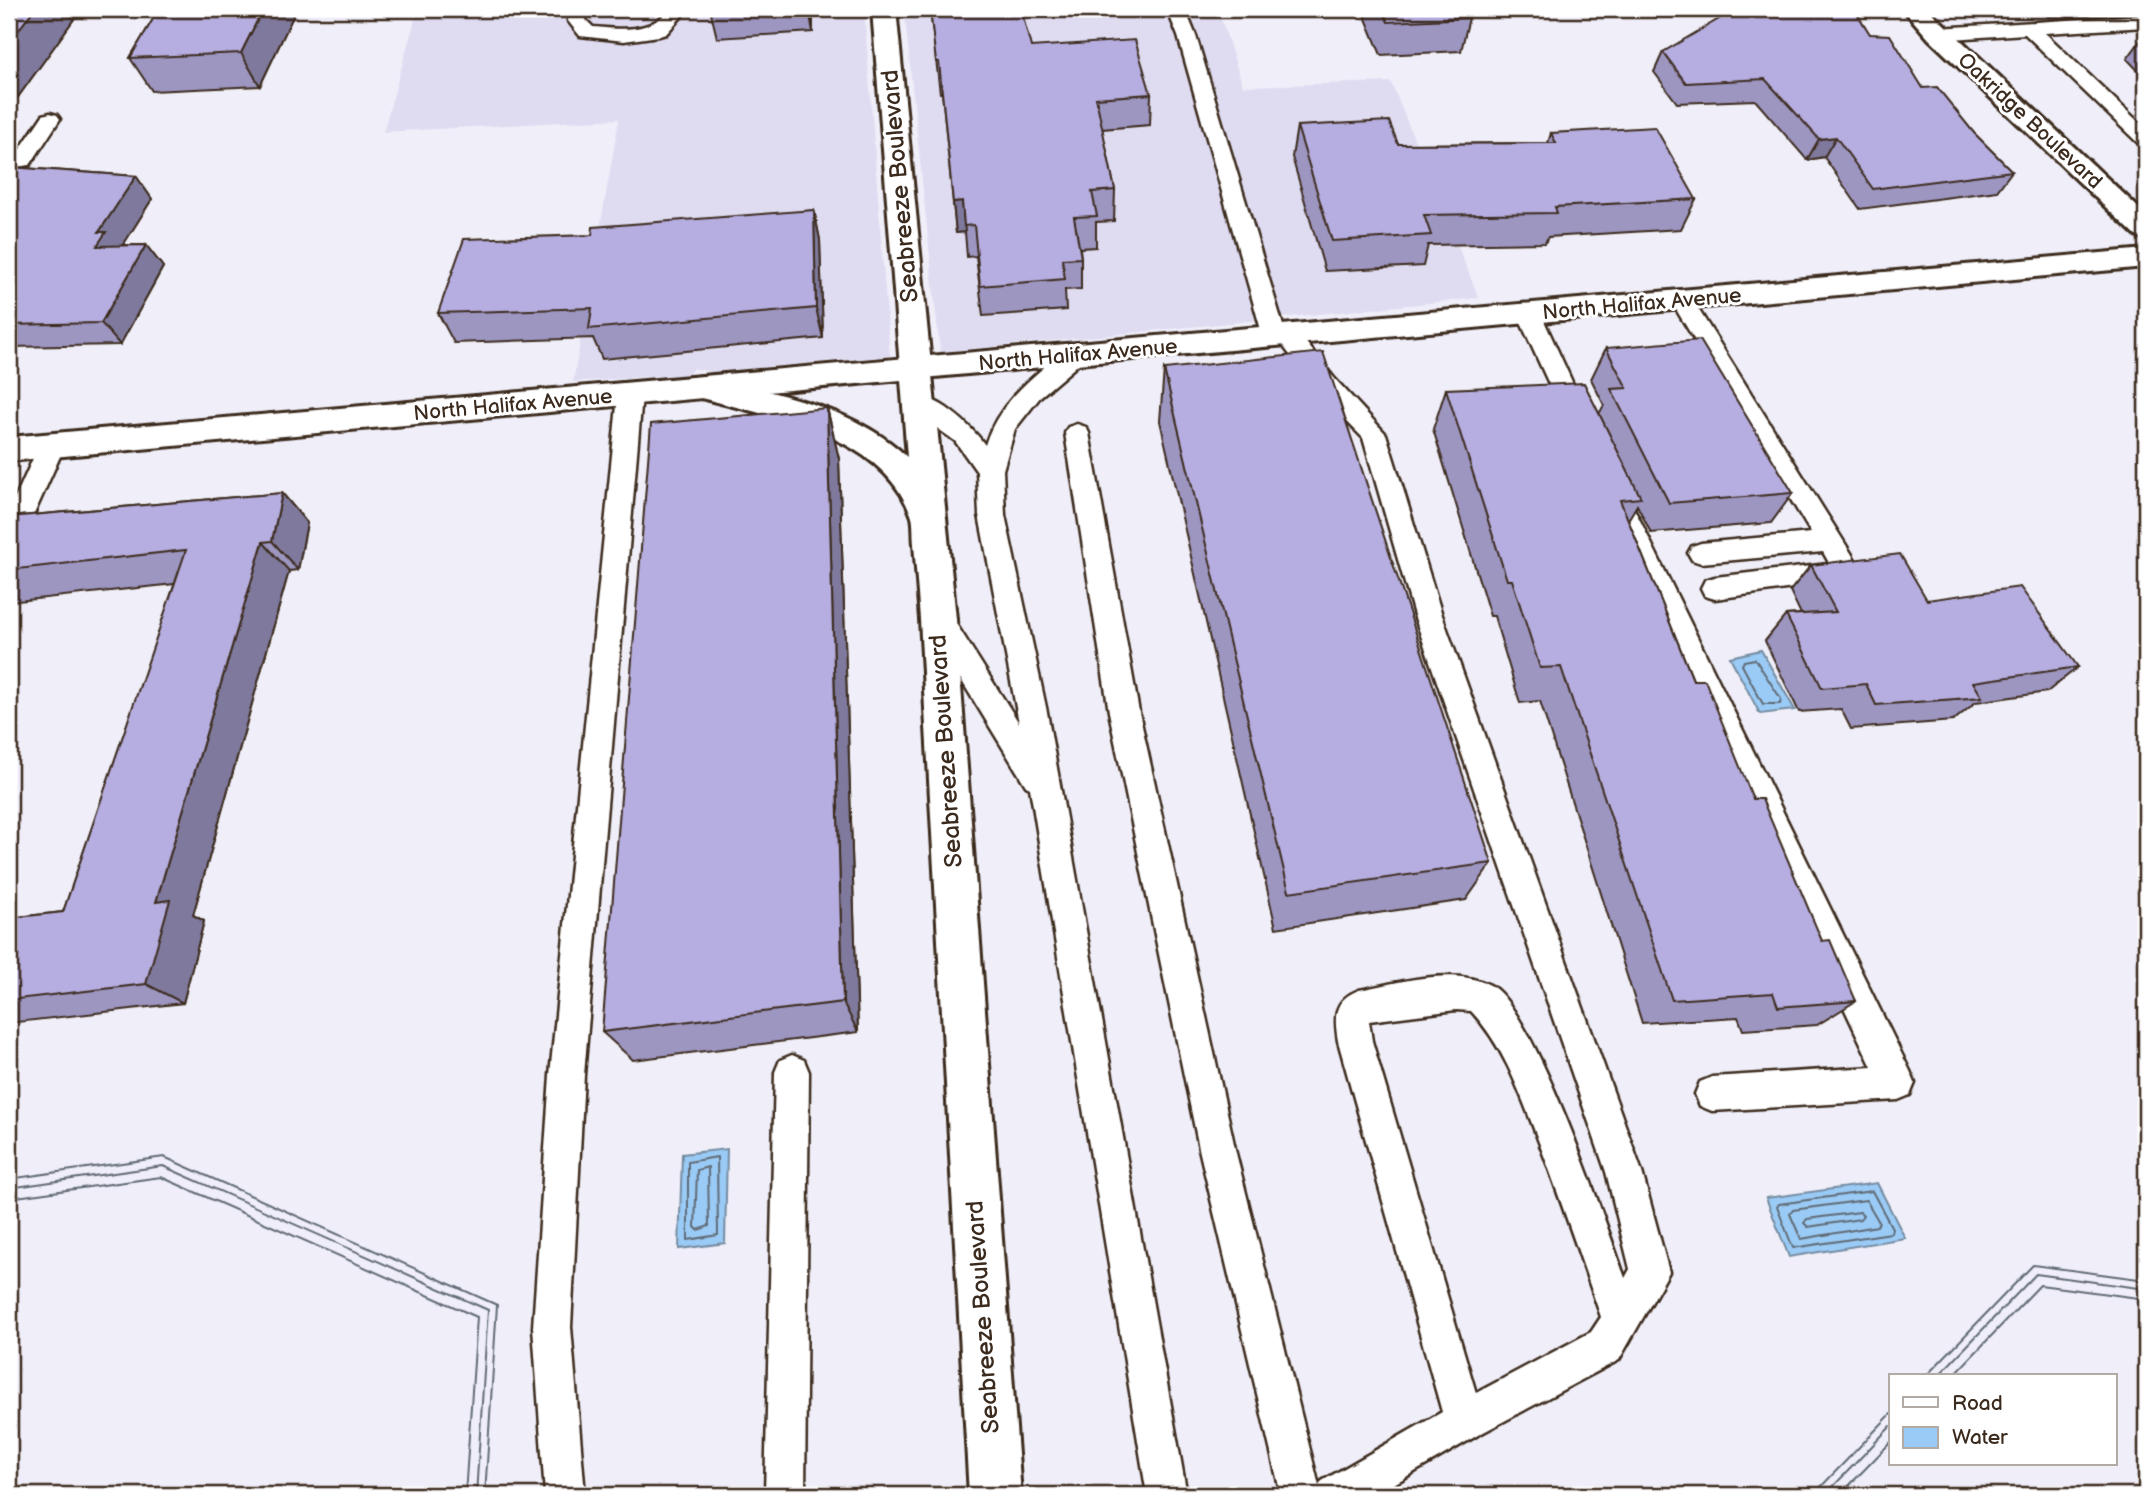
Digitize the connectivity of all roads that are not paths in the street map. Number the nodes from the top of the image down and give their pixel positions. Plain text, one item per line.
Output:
1 (578, 9) edge
2 (673, 9) edge
3 (884, 9) edge
4 (1176, 9) edge
5 (1915, 9) edge
6 (2005, 9) edge
7 (2146, 21) edge
8 (2024, 29) junction
9 (1938, 34) junction
10 (50, 119) dead end
11 (2146, 140) edge
12 (9, 162) edge
13 (2146, 230) edge
14 (2146, 258) edge
15 (1682, 300) junction
16 (1529, 314) junction
17 (1281, 337) junction
18 (1073, 356) junction
19 (919, 387) junction
20 (705, 388) junction
21 (630, 395) junction
22 (1076, 433) dead end
23 (1587, 439) edge
24 (52, 445) junction
25 (9, 449) edge
26 (990, 470) junction
27 (1605, 476) edge
28 (929, 517) junction
29 (9, 541) edge
30 (1830, 541) junction
31 (1701, 553) dead end
32 (1716, 588) dead end
33 (938, 619) junction
34 (1046, 792) junction
35 (792, 1072) dead end
36 (1712, 1094) dead end
37 (1621, 1320) junction
38 (1464, 1421) junction
39 (565, 1495) edge
40 (785, 1495) edge
41 (995, 1495) edge
42 (1167, 1495) edge
43 (1301, 1495) edge
44 (1336, 1495) edge

1 - 2 lane
3 - 19 main road, Seabreeze Boulevard
4 - 17 lane
5 - 9 main road, Oakridge Boulevard
6 - 8 lane
7 - 8 lane
8 - 9 lane
8 - 11 lane
9 - 13 main road, Oakridge Boulevard
10 - 12 lane
14 - 15 main road, North Halifax Avenue
15 - 16 main road, North Halifax Avenue
15 - 30 lane
16 - 17 main road, North Halifax Avenue
16 - 23 lane
17 - 18 main road, North Halifax Avenue
17 - 37 lane
18 - 19 main road, North Halifax Avenue
18 - 26 lane
19 - 20 main road, North Halifax Avenue
19 - 26 lane
19 - 28 main road, Seabreeze Boulevard
20 - 21 main road, North Halifax Avenue
20 - 28 main road
21 - 24 main road, North Halifax Avenue
21 - 39 lane
22 - 43 lane
24 - 25 main road, North Halifax Avenue
24 - 29 lane
26 - 34 lane
27 - 36 lane
28 - 33 main road, Seabreeze Boulevard
30 - 31 lane
30 - 32 lane
33 - 34 lane
33 - 41 main road, Seabreeze Boulevard
34 - 42 lane
35 - 40 lane
37 - 38 lane
37 - 38 lane
38 - 44 lane

